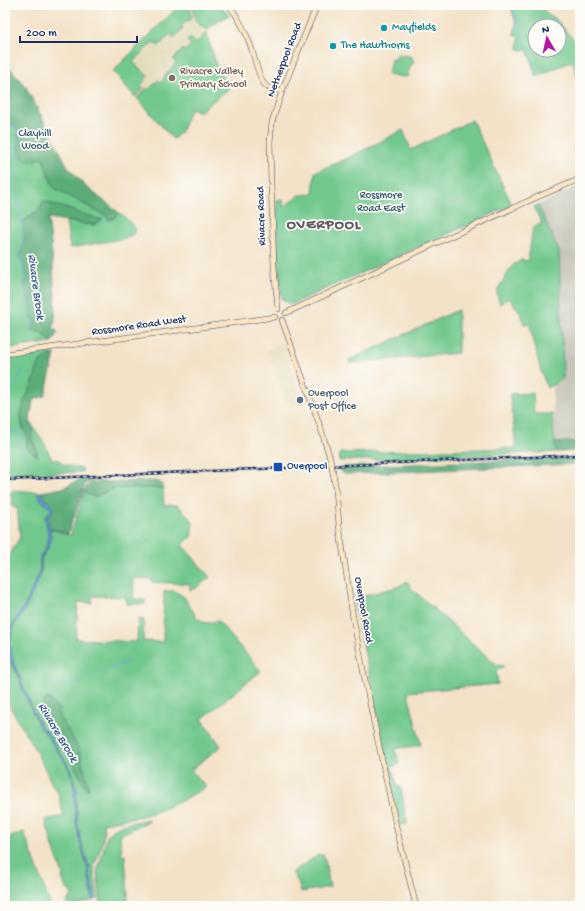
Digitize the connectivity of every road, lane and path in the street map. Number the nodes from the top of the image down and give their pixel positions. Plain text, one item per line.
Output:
1 (230, 5) edge
2 (317, 5) edge
3 (282, 91) junction
4 (272, 122) joint
5 (580, 179) edge
6 (278, 309) junction
7 (286, 313) junction
8 (275, 317) junction
9 (282, 320) junction
10 (5, 354) edge
11 (416, 906) edge

1 - 3 main road
2 - 3 main road, Netherpool Road
3 - 4 main road, Netherpool Road
4 - 6 main road, Rivacre Road
5 - 7 main road
6 - 7 main road
6 - 8 main road
7 - 9 main road
8 - 9 main road
8 - 10 main road, Rossmore Road West
9 - 11 main road, Overpool Road, bridge

